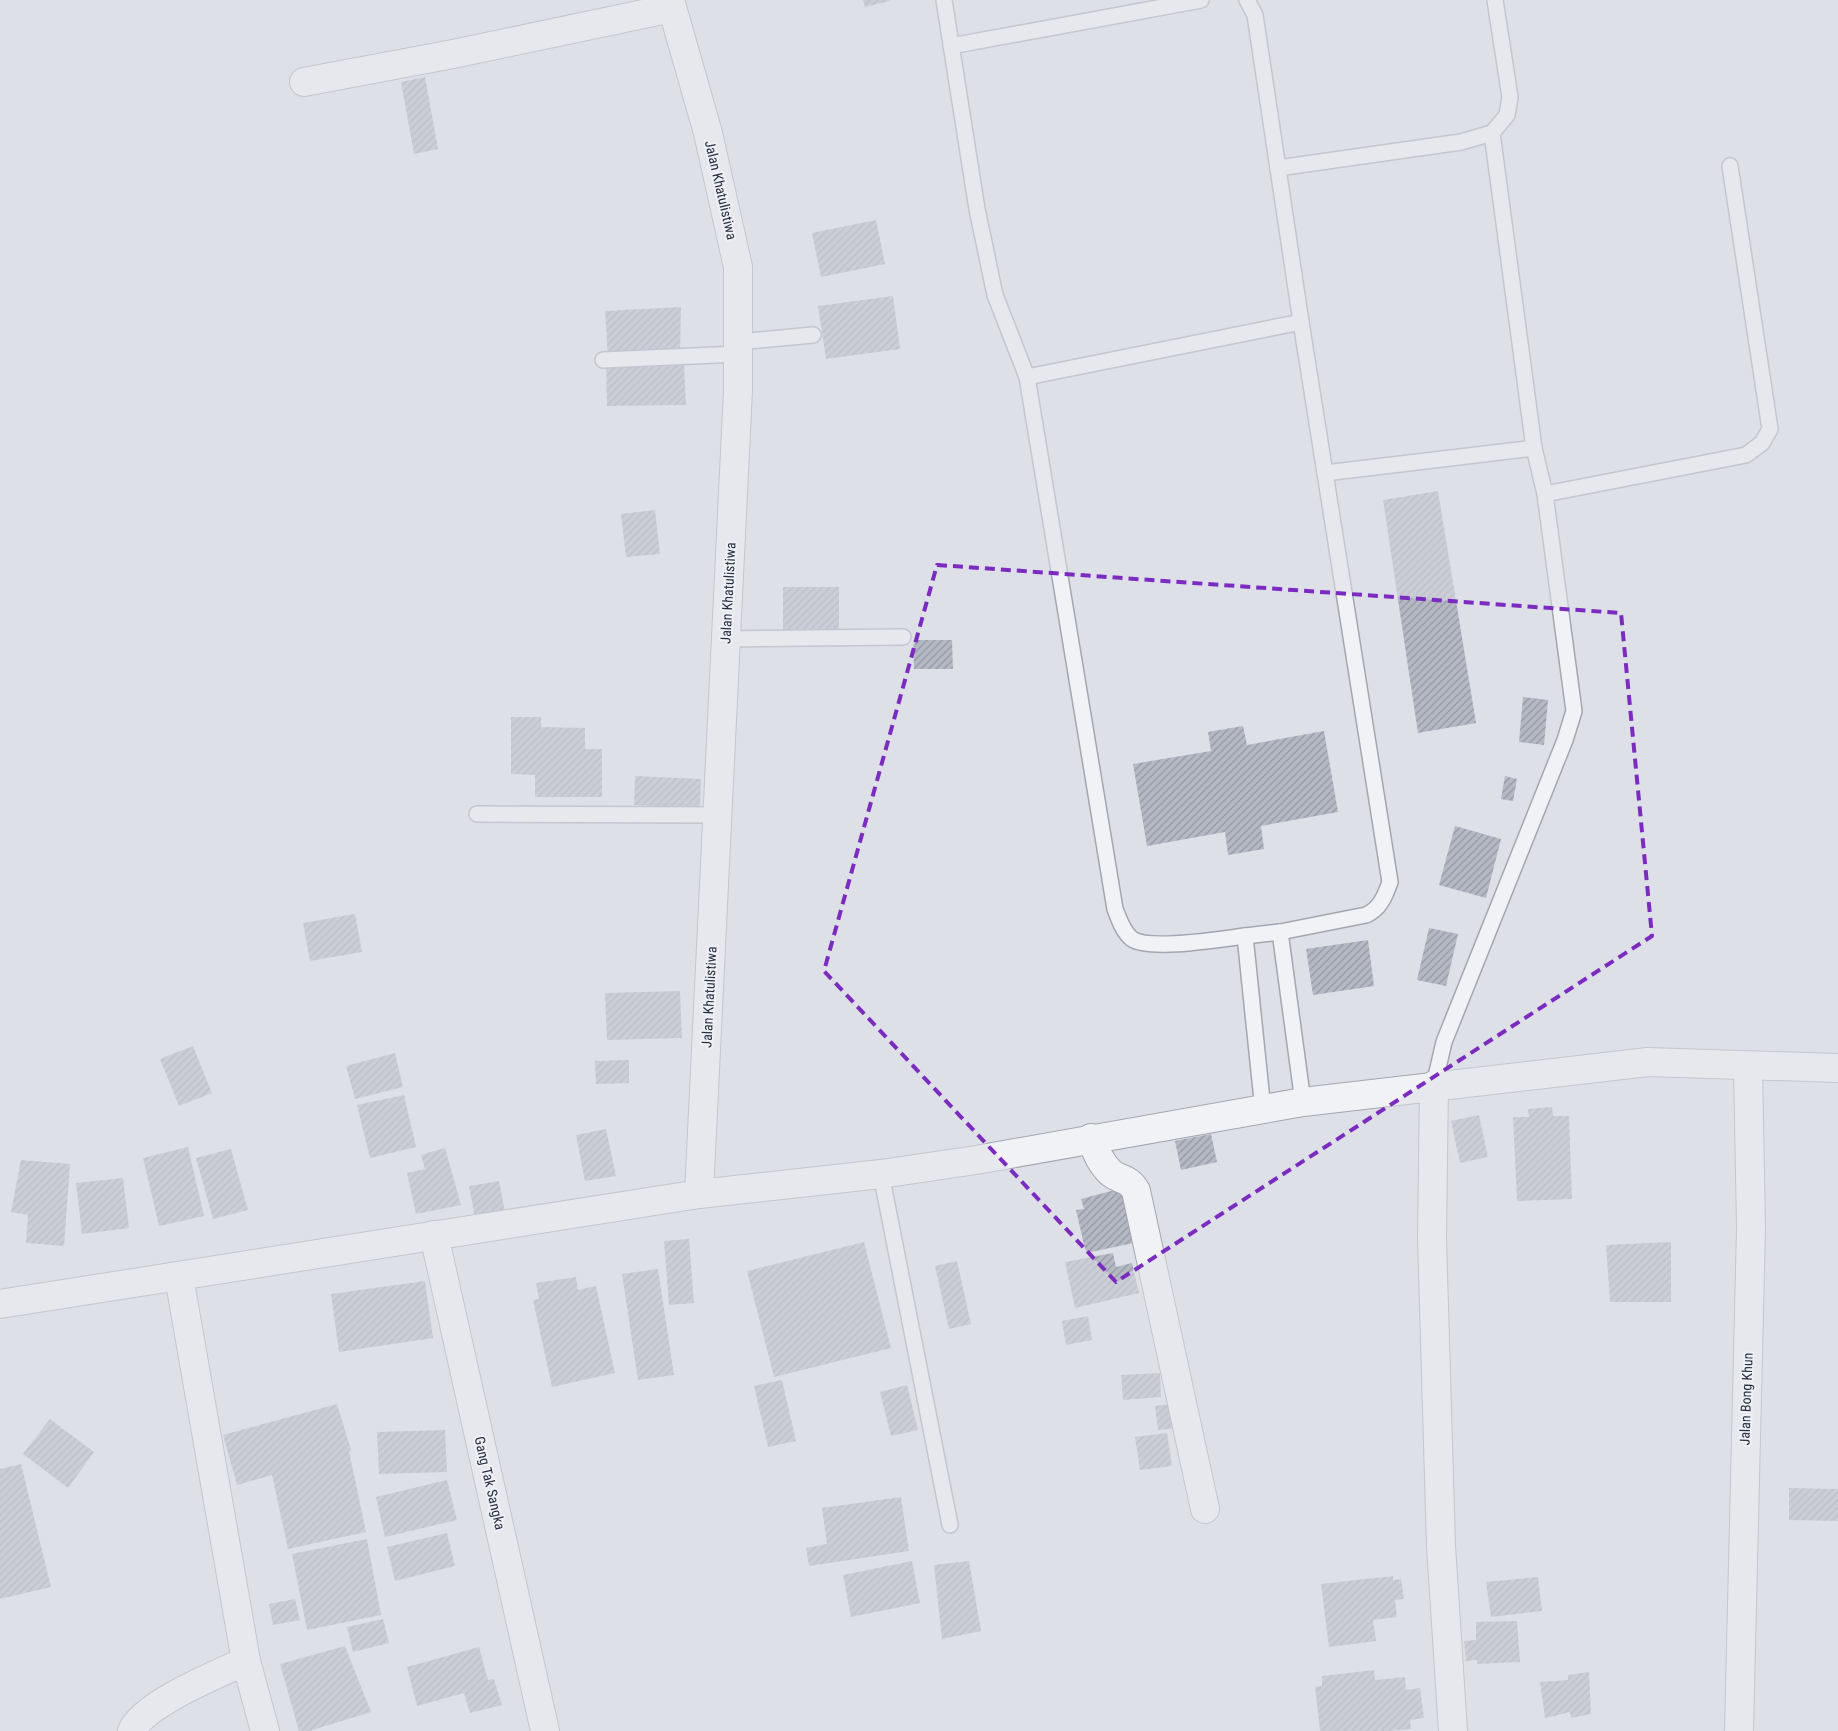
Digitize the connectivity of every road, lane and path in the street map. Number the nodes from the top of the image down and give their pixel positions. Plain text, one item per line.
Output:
1 (944, 0) edge
2 (1201, 0) edge
3 (1247, 0) edge
4 (1495, 0) edge
5 (671, 4) edge
6 (951, 46) junction
7 (304, 82) dead end
8 (1492, 133) junction
9 (1730, 166) dead end
10 (1278, 168) junction
11 (1301, 322) junction
12 (812, 335) dead end
13 (738, 348) junction
14 (603, 360) dead end
15 (1027, 377) junction
16 (1534, 448) junction
17 (1325, 474) junction
18 (1545, 494) junction
19 (903, 637) dead end
20 (725, 639) junction
21 (477, 814) dead end
22 (718, 815) junction
23 (1280, 932) junction
24 (1245, 936) junction
25 (1748, 1066) junction
26 (1838, 1068) edge
27 (1434, 1085) junction
28 (1303, 1102) junction
29 (1263, 1110) junction
30 (1091, 1138) junction
31 (881, 1174) junction
32 (699, 1194) junction
33 (434, 1234) junction
34 (179, 1277) junction
35 (0, 1304) edge
36 (1206, 1509) dead end
37 (950, 1525) dead end
38 (246, 1661) junction
39 (132, 1731) edge
40 (265, 1731) edge
41 (546, 1731) edge
42 (1454, 1731) edge
43 (1739, 1731) edge

1 - 6 lane
2 - 6 lane
3 - 10 lane
4 - 8 lane
5 - 7 street
5 - 13 street, Jalan Khatulistiwa
6 - 15 lane
8 - 10 lane
8 - 16 lane
9 - 18 lane
10 - 11 lane
11 - 15 lane
11 - 17 lane
12 - 13 lane
13 - 14 lane
13 - 20 street, Jalan Khatulistiwa
15 - 24 lane
16 - 17 lane
16 - 18 lane
17 - 23 lane
18 - 27 lane
19 - 20 lane
20 - 22 street, Jalan Khatulistiwa
21 - 22 lane
22 - 32 street, Jalan Khatulistiwa
23 - 24 lane
23 - 28 lane
24 - 29 lane
25 - 26 street
25 - 27 street
25 - 43 street, Jalan Bong Khun
27 - 28 street
27 - 42 street
28 - 29 street
29 - 30 street
30 - 31 street
30 - 36 street
31 - 32 street
31 - 37 lane
32 - 33 street
33 - 34 street
33 - 41 street, Gang Tak Sangka
34 - 35 street
34 - 38 street
38 - 39 street
38 - 40 street

